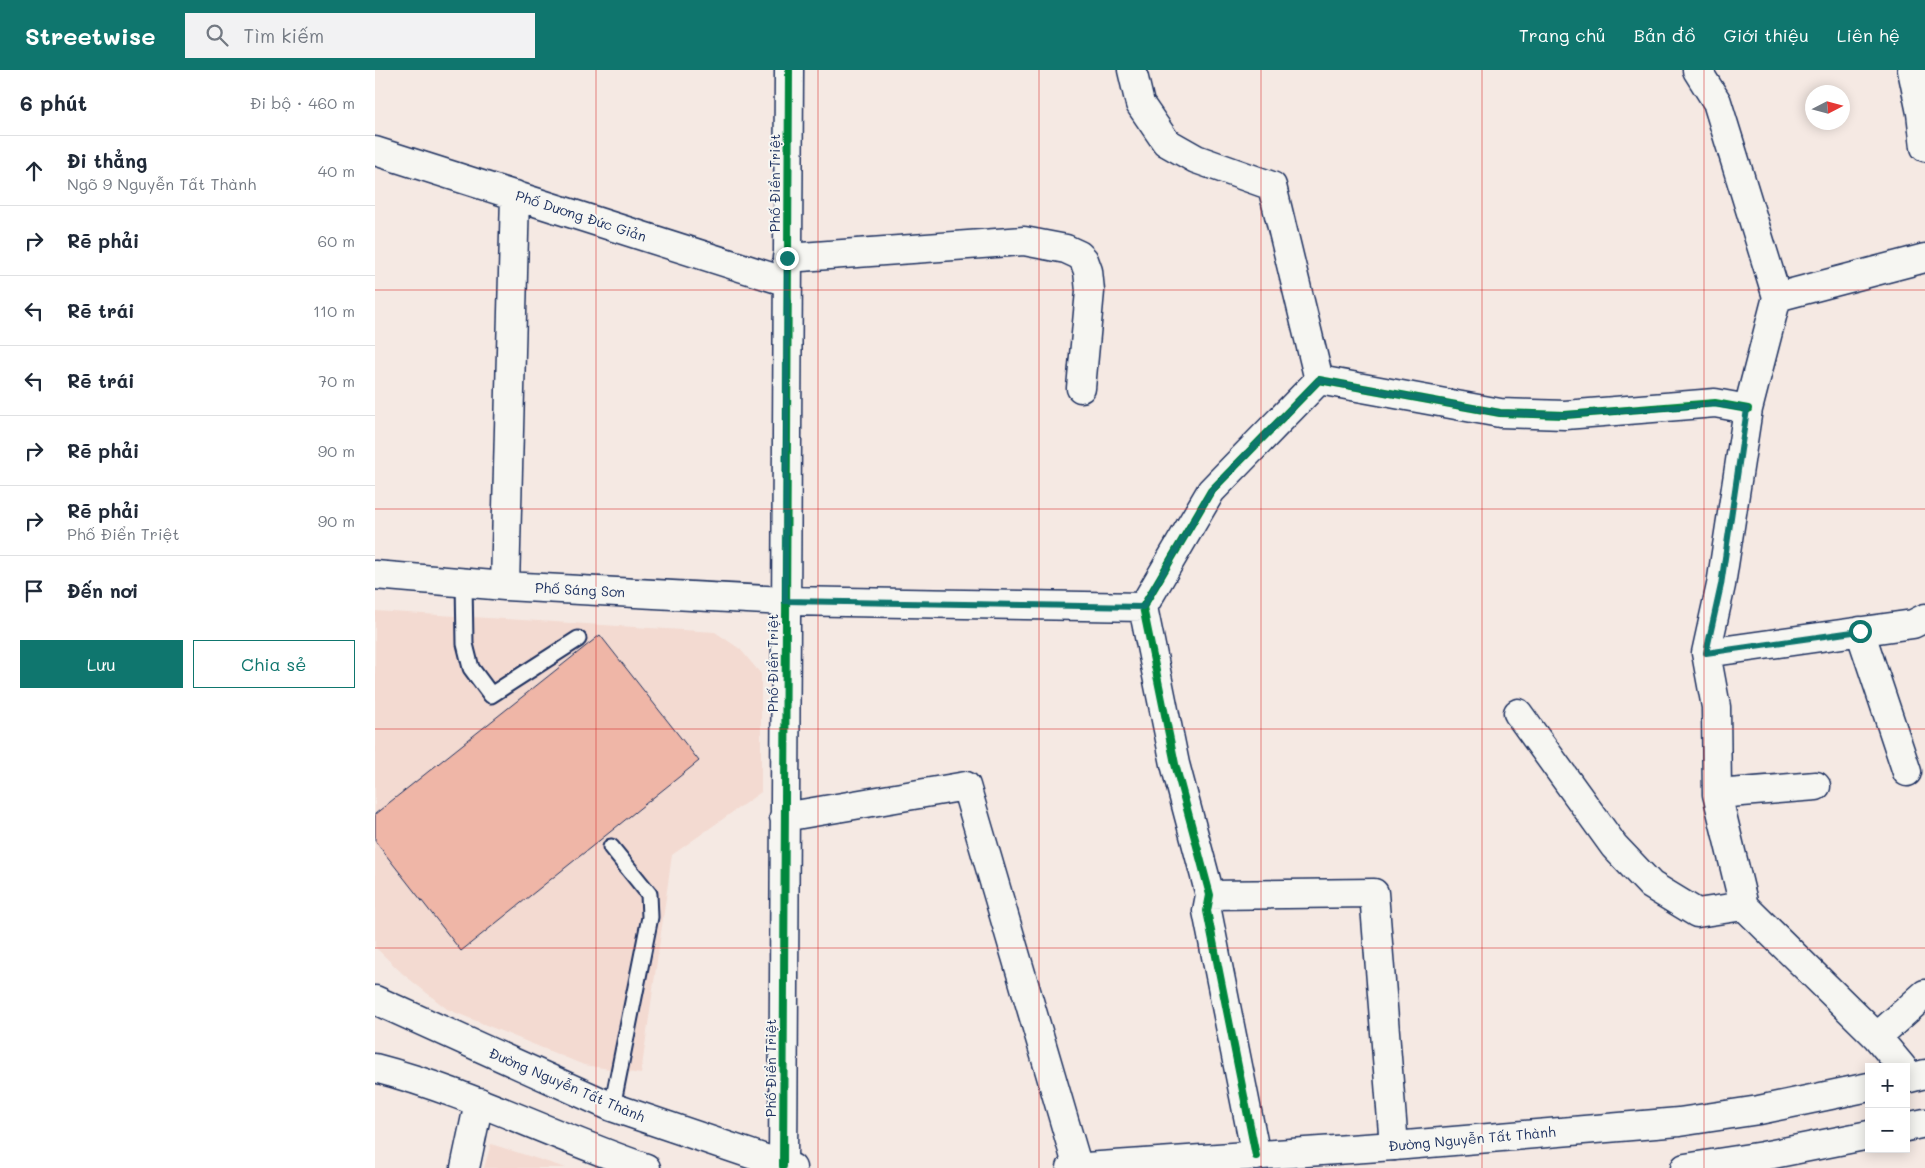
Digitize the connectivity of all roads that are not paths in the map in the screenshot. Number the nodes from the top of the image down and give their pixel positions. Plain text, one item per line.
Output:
1 (789, 70) edge
2 (1132, 70) edge
3 (1697, 70) edge
4 (1912, 70) edge
5 (1925, 147) edge
6 (375, 151) edge
7 (515, 196) junction
8 (1925, 252) edge
9 (787, 270) junction
10 (1777, 298) junction
11 (1319, 380) junction
12 (1081, 388) dead end
13 (1747, 409) junction
14 (375, 575) edge
15 (464, 582) junction
16 (505, 586) junction
17 (785, 601) junction
18 (1143, 607) junction
19 (1925, 618) edge
20 (1860, 631) junction
21 (577, 639) dead end
22 (1706, 653) junction
23 (1518, 713) dead end
24 (1907, 772) dead end
25 (1816, 786) dead end
26 (1717, 794) junction
27 (784, 817) junction
28 (611, 847) dead end
29 (1210, 895) junction
30 (1744, 906) junction
31 (1925, 994) edge
32 (375, 1000) edge
33 (1877, 1037) junction
34 (1900, 1063) edge
35 (375, 1068) edge
36 (1865, 1088) edge
37 (479, 1102) junction
38 (612, 1107) junction
39 (1925, 1123) edge
40 (1910, 1126) edge
41 (1865, 1136) edge
42 (1394, 1146) junction
43 (1256, 1156) junction
44 (1769, 1162) edge
45 (787, 1167) edge
46 (465, 1168) edge
47 (646, 1168) edge
48 (1071, 1168) edge
49 (1078, 1168) edge
50 (1685, 1168) edge

1 - 9 street, Phố Điển Triệt
2 - 11 street
3 - 10 street
4 - 5 street
6 - 7 street, Phố Dương Đức Giản
7 - 9 street, Phố Dương Đức Giản
7 - 16 street
8 - 10 street
9 - 12 street
9 - 17 street, Phố Điển Triệt
10 - 13 street
11 - 13 street
11 - 18 street
13 - 22 street
14 - 15 street, Phố Sáng Sơn
15 - 16 street, Phố Sáng Sơn
15 - 21 lane
16 - 17 street, Phố Sáng Sơn
17 - 18 street, Phố Sáng Sơn
17 - 27 street, Phố Điển Triệt
18 - 29 street
19 - 20 street
20 - 22 street
20 - 24 street
22 - 26 street
23 - 30 street
25 - 26 street
26 - 30 street
27 - 45 street, Phố Điển Triệt
27 - 49 street
28 - 38 lane
29 - 42 street
29 - 43 street
30 - 33 street
31 - 33 street
32 - 38 street, Đường Nguyễn Tất Thành
33 - 34 street
35 - 37 street
36 - 42 street, Đường Nguyễn Tất Thành
37 - 46 street
37 - 47 street
38 - 45 street, Đường Nguyễn Tất Thành
39 - 40 street
41 - 44 street
42 - 43 street, Đường Nguyễn Tất Thành
43 - 49 street, Đường Nguyễn Tất Thành
44 - 50 street
48 - 49 street, Đường Nguyễn Tất Thành

